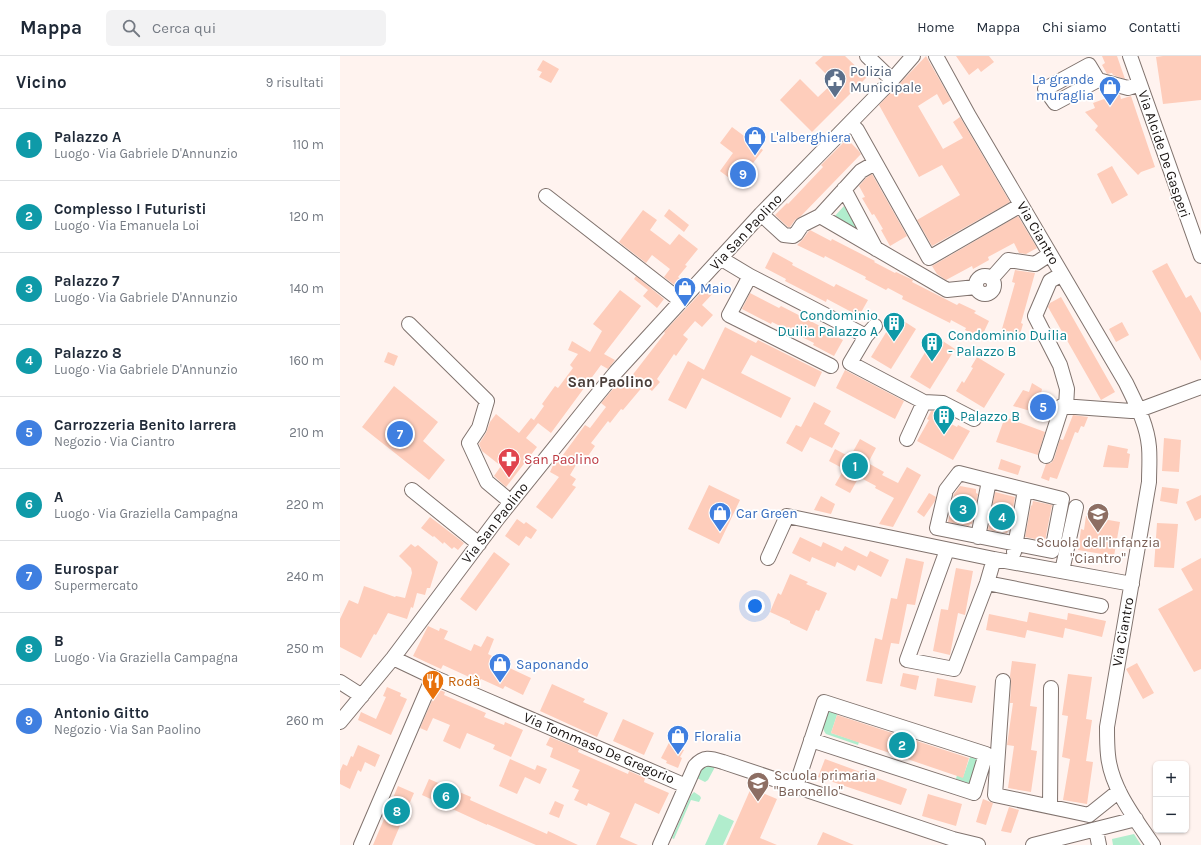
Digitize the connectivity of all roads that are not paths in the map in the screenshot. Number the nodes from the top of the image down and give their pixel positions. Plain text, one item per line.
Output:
1 (867, 56) edge
2 (913, 56) edge
3 (936, 56) edge
4 (1130, 56) edge
5 (892, 80) junction
6 (1098, 80) dead end
7 (1140, 84) junction
8 (850, 123) junction
9 (875, 163) junction
10 (844, 189) junction
11 (546, 196) dead end
12 (1021, 205) junction
13 (761, 214) junction
14 (820, 216) junction
15 (876, 249) junction
16 (1050, 254) junction
17 (1200, 254) edge
18 (720, 258) junction
19 (1062, 274) junction
20 (750, 276) junction
21 (681, 301) junction
22 (409, 324) dead end
23 (832, 366) dead end
24 (1201, 387) edge
25 (920, 400) junction
26 (1066, 407) junction
27 (1140, 410) junction
28 (974, 419) dead end
29 (907, 439) dead end
30 (1046, 456) dead end
31 (989, 481) junction
32 (412, 490) dead end
33 (1025, 490) junction
34 (511, 502) junction
35 (1076, 506) dead end
36 (978, 537) junction
37 (479, 544) junction
38 (1015, 544) junction
39 (947, 550) junction
40 (768, 558) dead end
41 (994, 559) junction
42 (1012, 562) junction
43 (1062, 571) junction
44 (987, 583) junction
45 (1132, 584) junction
46 (1101, 606) dead end
47 (390, 662) junction
48 (432, 681) junction
49 (1002, 681) dead end
50 (340, 682) edge
51 (1051, 688) dead end
52 (362, 696) junction
53 (340, 722) edge
54 (811, 740) junction
55 (686, 786) junction
56 (796, 786) junction
57 (1119, 791) junction
58 (1050, 806) junction
59 (1136, 819) junction
60 (1096, 830) junction
61 (930, 839) edge
62 (952, 842) edge
63 (361, 845) edge
64 (660, 845) edge
65 (978, 845) edge
66 (1033, 845) edge
67 (1099, 845) edge
68 (1153, 845) edge

1 - 5 street
2 - 5 street, Via San Paolino
3 - 12 street, Via Ciantro
4 - 7 street, Via Alcide De Gasperi
5 - 8 street, Via San Paolino
6 - 7 street
7 - 17 street, Via Alcide De Gasperi
8 - 9 street
8 - 13 street, Via San Paolino
9 - 10 street
9 - 12 street
10 - 14 street
10 - 15 street
11 - 21 street
12 - 16 street, Via Ciantro
13 - 14 street
13 - 18 street, Via San Paolino
14 - 15 street
15 - 16 street
16 - 19 street, Via Ciantro
18 - 20 street
18 - 21 street, Via San Paolino
19 - 26 street
19 - 27 street, Via Ciantro
20 - 23 street
20 - 25 street
21 - 34 street, Via San Paolino
22 - 34 street
24 - 27 street
25 - 28 street
25 - 29 street
26 - 27 street
26 - 30 street
27 - 45 street, Via Ciantro
31 - 33 street
31 - 36 street
31 - 36 street
32 - 37 street
33 - 38 street
33 - 38 street
34 - 37 street, Via San Paolino
35 - 43 street
36 - 38 street
37 - 47 street, Via San Paolino
38 - 42 street
39 - 40 street
39 - 41 street
39 - 44 street
41 - 42 street
41 - 44 street
42 - 43 street
43 - 45 street
44 - 46 street
45 - 57 street, Via Ciantro
47 - 48 street, Via Tommaso De Gregorio
47 - 52 street, Via San Paolino
48 - 55 street, Via Tommaso De Gregorio
48 - 63 street
49 - 58 street
50 - 52 street
51 - 58 street
52 - 53 street, Via San Paolino
54 - 54 street
54 - 56 street
55 - 56 street, Via Tommaso De Gregorio
55 - 64 street
56 - 61 street, Via Tommaso De Gregorio
57 - 58 street
57 - 59 street, Via Ciantro
59 - 60 street
59 - 68 street, Via Ciantro
60 - 66 street
60 - 67 street
61 - 62 street, Via Tommaso De Gregorio
62 - 65 street, Via Tommaso De Gregorio

